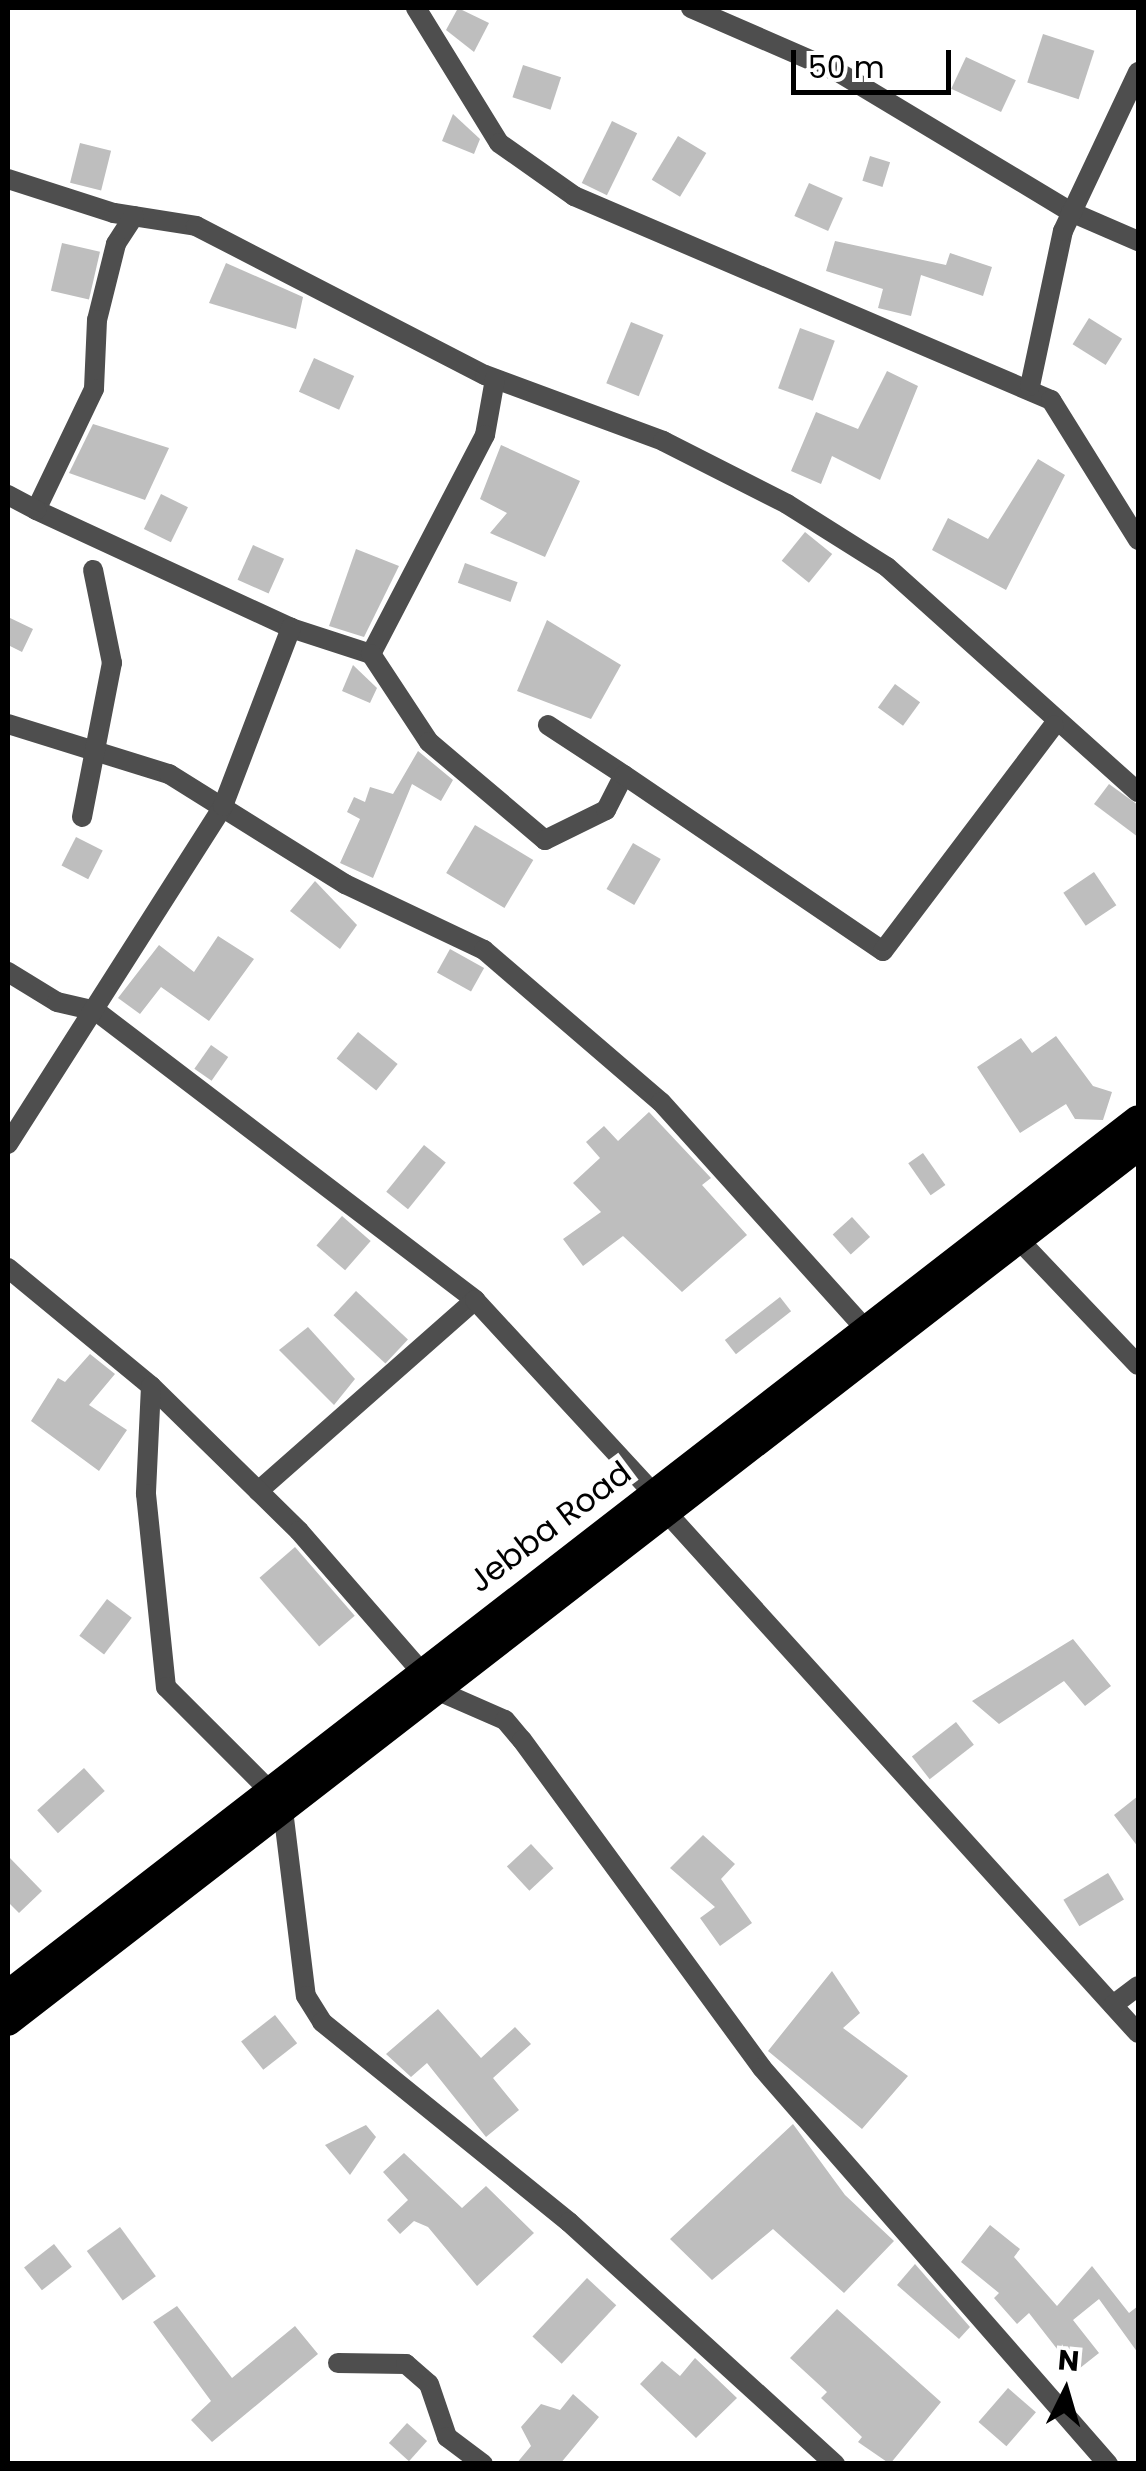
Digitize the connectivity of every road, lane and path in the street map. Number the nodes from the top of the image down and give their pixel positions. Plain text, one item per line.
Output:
1 (416, 8) edge
2 (691, 8) edge
3 (1138, 72) edge
4 (8, 179) edge
5 (1072, 212) junction
6 (134, 216) junction
7 (1138, 241) edge
8 (495, 379) junction
9 (1030, 386) junction
10 (8, 495) edge
11 (36, 510) junction
12 (1138, 540) edge
13 (94, 570) dead end
14 (291, 628) junction
15 (371, 654) junction
16 (8, 724) edge
17 (548, 725) dead end
18 (1054, 725) junction
19 (102, 747) junction
20 (624, 776) junction
21 (1138, 792) edge
22 (224, 806) junction
23 (82, 816) dead end
24 (8, 972) edge
25 (96, 1011) junction
26 (1138, 1119) edge
27 (8, 1144) edge
28 (1138, 1147) edge
29 (1018, 1239) junction
30 (8, 1268) edge
31 (475, 1300) junction
32 (863, 1326) junction
33 (1138, 1365) edge
34 (151, 1386) junction
35 (258, 1491) junction
36 (660, 1503) junction
37 (427, 1680) junction
38 (276, 1800) junction
39 (1138, 1986) edge
40 (8, 1994) edge
41 (1113, 2005) junction
42 (8, 2022) edge
43 (1138, 2033) edge
44 (338, 2362) dead end
45 (483, 2464) edge
46 (835, 2464) edge
47 (1108, 2464) edge

1 - 9 street
2 - 5 street
3 - 5 street
4 - 6 street
5 - 7 street
5 - 9 street
6 - 8 street
6 - 11 street
8 - 15 street
8 - 18 street
9 - 12 street
10 - 11 street
11 - 14 street
13 - 19 street
14 - 15 street
14 - 22 street
15 - 20 street
16 - 19 street
17 - 20 street
18 - 20 street
18 - 21 street
19 - 22 street
19 - 23 street
22 - 25 street
22 - 32 street
24 - 25 street
25 - 27 street
25 - 31 street
26 - 32 highway, Jebba Road
28 - 29 highway, Jebba Road
29 - 33 street
29 - 36 highway, Jebba Road
30 - 34 street
31 - 35 street
31 - 36 street
32 - 36 highway, Jebba Road
34 - 35 street
34 - 38 street
35 - 37 street
36 - 37 highway, Jebba Road
36 - 41 street
37 - 38 highway, Jebba Road
37 - 47 street
38 - 40 highway, Jebba Road
38 - 42 highway, Jebba Road
38 - 46 street
39 - 41 street
41 - 43 street
44 - 45 street

